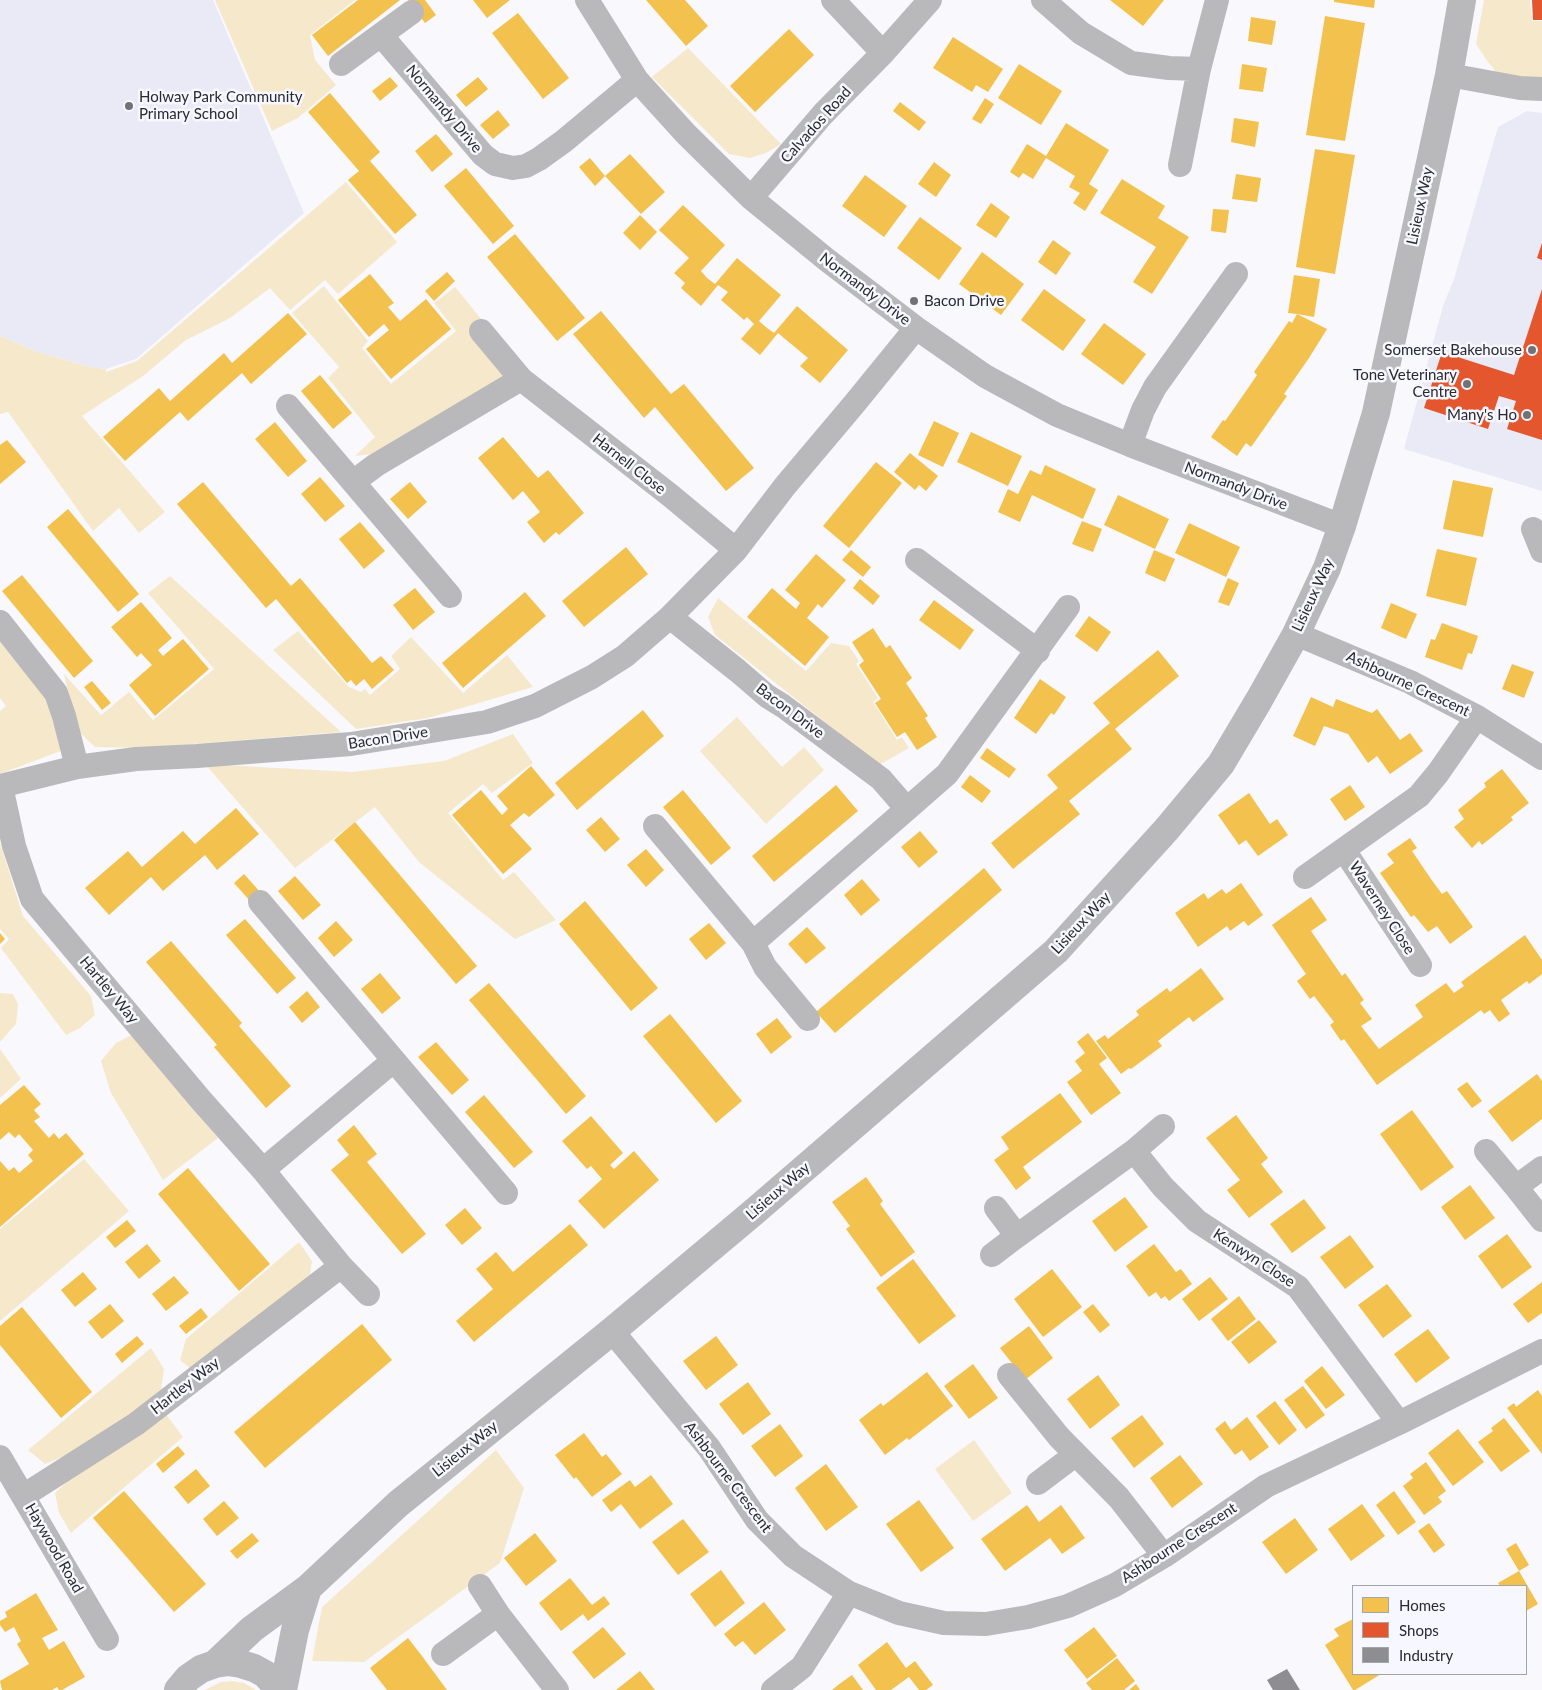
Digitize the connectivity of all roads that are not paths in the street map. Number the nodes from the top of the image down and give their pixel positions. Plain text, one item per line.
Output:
1 (587, 0) edge
2 (832, 0) edge
3 (930, 0) edge
4 (1043, 0) edge
5 (1217, 0) edge
6 (1462, 0) edge
7 (412, 12) dead end
8 (381, 35) junction
9 (882, 53) junction
10 (341, 64) dead end
11 (1199, 69) junction
12 (1449, 75) junction
13 (637, 80) junction
14 (1542, 89) edge
15 (1180, 165) dead end
16 (751, 198) junction
17 (1236, 274) dead end
18 (916, 328) junction
19 (481, 330) dead end
20 (521, 380) junction
21 (288, 406) dead end
22 (1130, 445) junction
23 (353, 482) junction
24 (1342, 526) junction
25 (1532, 529) dead end
26 (736, 550) junction
27 (1542, 552) edge
28 (917, 560) dead end
29 (450, 596) dead end
30 (1068, 607) dead end
31 (670, 617) junction
32 (0, 622) edge
33 (1296, 634) junction
34 (1038, 651) junction
35 (1477, 717) junction
36 (1542, 758) edge
37 (77, 767) junction
38 (0, 786) edge
39 (907, 809) junction
40 (654, 826) dead end
41 (1344, 850) junction
42 (1305, 877) dead end
43 (260, 902) dead end
44 (753, 943) junction
45 (1420, 965) dead end
46 (808, 1018) dead end
47 (393, 1061) junction
48 (1163, 1126) dead end
49 (1134, 1151) junction
50 (1486, 1151) dead end
51 (1542, 1168) edge
52 (263, 1170) junction
53 (1516, 1187) junction
54 (506, 1193) dead end
55 (996, 1208) dead end
56 (1542, 1220) edge
57 (1016, 1236) junction
58 (992, 1255) dead end
59 (341, 1266) junction
60 (368, 1294) dead end
61 (612, 1331) junction
62 (1542, 1351) edge
63 (1009, 1375) dead end
64 (1399, 1422) junction
65 (1075, 1455) junction
66 (0, 1457) edge
67 (1038, 1482) dead end
68 (23, 1496) junction
69 (1164, 1556) junction
70 (480, 1586) dead end
71 (308, 1588) junction
72 (848, 1593) junction
73 (498, 1614) junction
74 (107, 1639) dead end
75 (443, 1654) dead end
76 (215, 1664) junction
77 (552, 1688) edge
78 (178, 1690) edge
79 (282, 1690) edge
80 (773, 1690) edge

1 - 13 street, Normandy Drive
2 - 9 street
3 - 9 street, Calvados Road
4 - 11 street
5 - 11 street
6 - 12 street, Lisieux Way
7 - 8 street
8 - 10 street
8 - 13 street, Normandy Drive
9 - 16 street, Calvados Road
11 - 15 street
12 - 14 street
12 - 24 street, Lisieux Way
13 - 16 street, Normandy Drive
16 - 18 street, Normandy Drive
17 - 22 street
18 - 22 street, Normandy Drive
18 - 26 street, Bacon Drive
19 - 20 street, Harnell Close
20 - 23 street
20 - 26 street, Harnell Close
21 - 23 street
22 - 24 street, Normandy Drive
23 - 29 street
24 - 33 street, Lisieux Way
25 - 27 street
26 - 31 street, Bacon Drive
28 - 34 street
30 - 34 street
31 - 37 street, Bacon Drive
31 - 39 street, Bacon Drive
32 - 37 street
33 - 35 street, Ashbourne Crescent
33 - 61 street, Lisieux Way
34 - 39 street
35 - 36 street, Ashbourne Crescent
35 - 41 street, Waverney Close
37 - 38 street, Bacon Drive
38 - 52 street, Hartley Way
39 - 44 street
40 - 44 street
41 - 42 street, Waverney Close
41 - 45 street, Waverney Close
43 - 47 street
44 - 46 street
47 - 52 street
47 - 54 street
48 - 49 street
49 - 57 street
49 - 64 street, Kenwyn Close
50 - 53 street
51 - 53 street
52 - 59 street, Hartley Way
53 - 56 street
55 - 57 street
57 - 58 street
59 - 60 street, Hartley Way
59 - 68 street, Hartley Way
61 - 71 street, Lisieux Way
61 - 72 street, Ashbourne Crescent
62 - 64 street, Ashbourne Crescent
63 - 65 street
64 - 69 street, Ashbourne Crescent
65 - 67 street
65 - 69 street
66 - 68 street, Haywood Road
68 - 74 street, Haywood Road
69 - 72 street, Ashbourne Crescent
70 - 73 street
71 - 76 street, Lisieux Way
71 - 79 street
72 - 80 street
73 - 75 street
73 - 77 street
76 - 78 street
76 - 79 street

